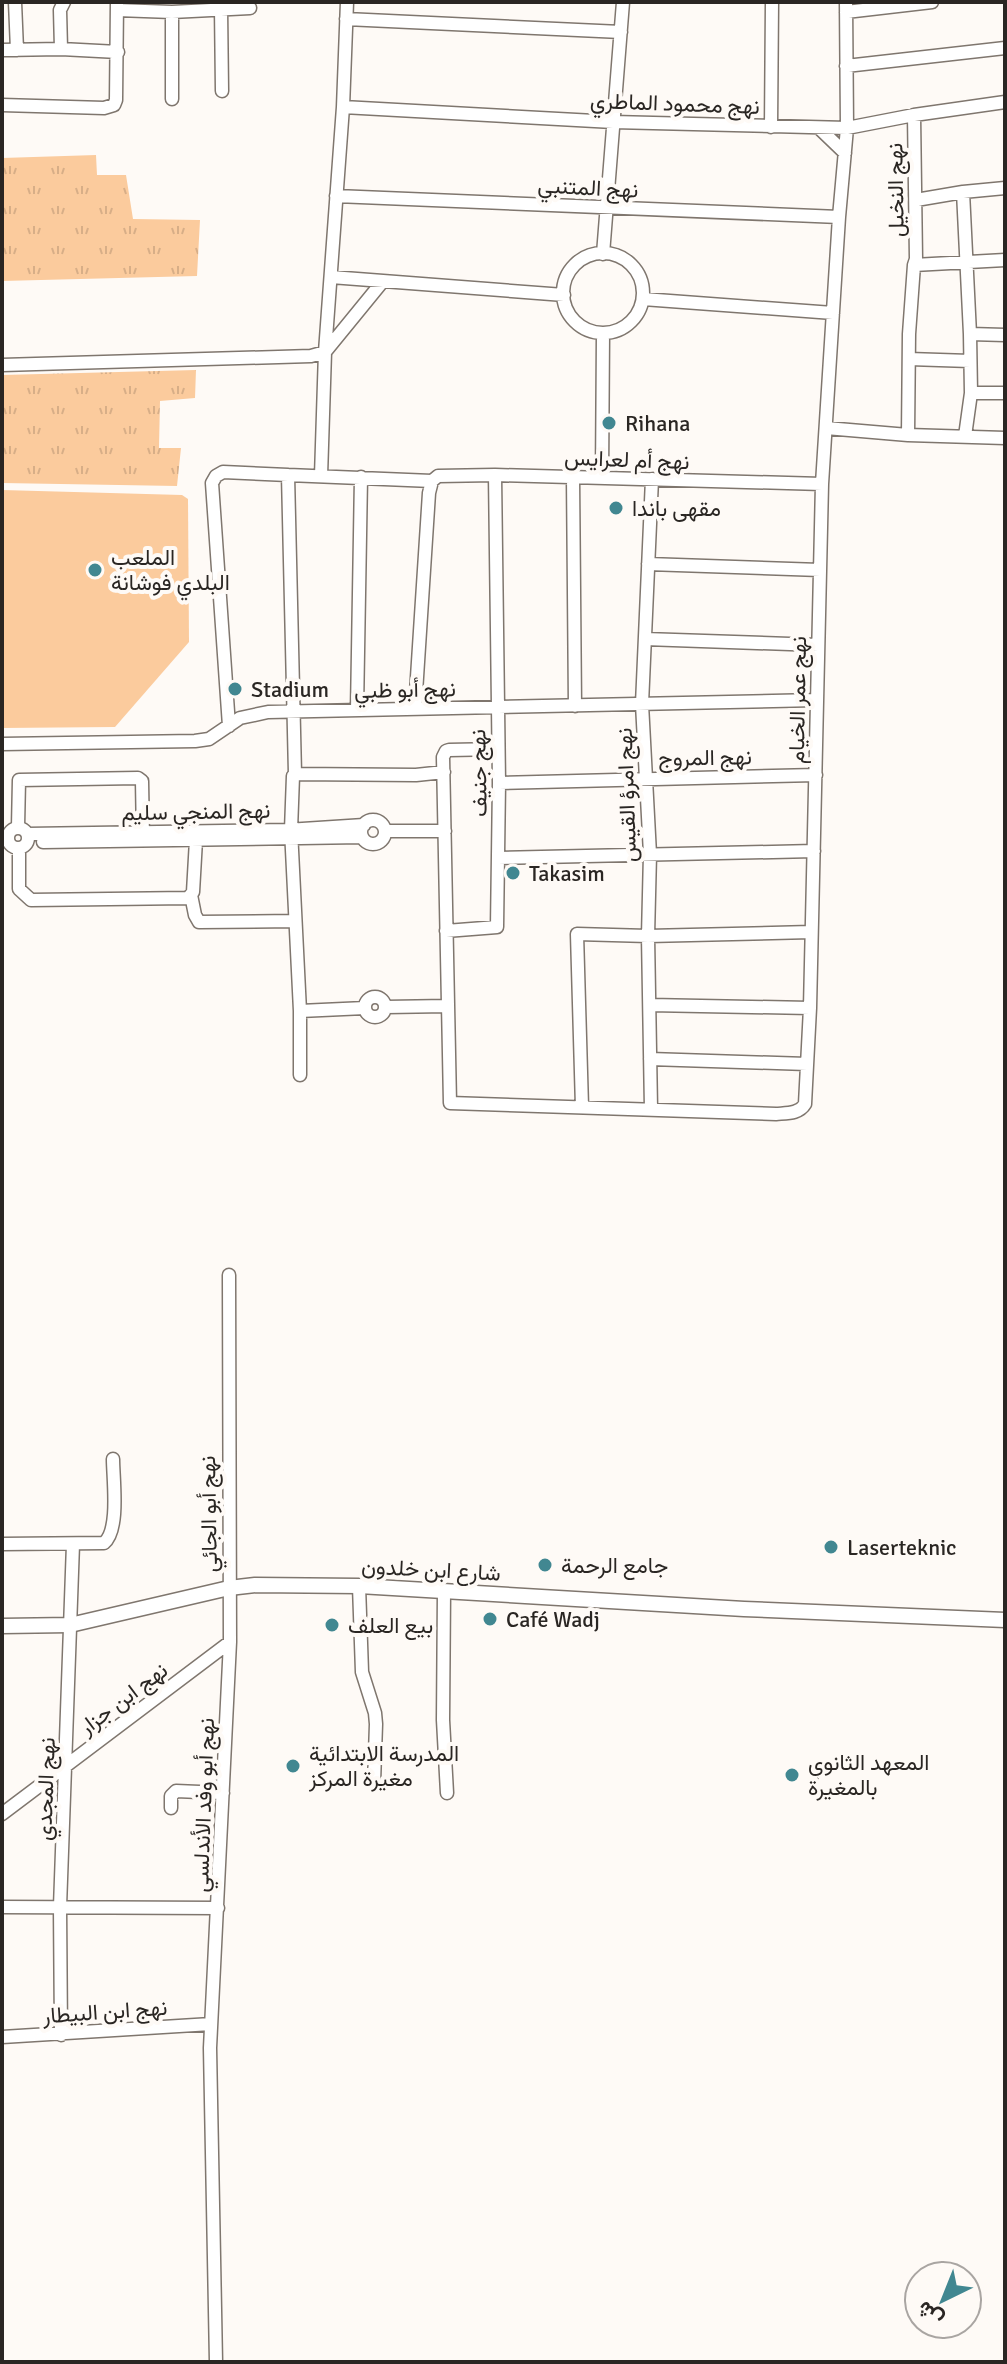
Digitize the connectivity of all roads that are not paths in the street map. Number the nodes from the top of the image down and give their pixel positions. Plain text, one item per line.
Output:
1 (64, 2) edge
2 (347, 2) edge
3 (623, 2) edge
4 (772, 2) edge
5 (932, 2) edge
6 (907, 4) edge
7 (117, 6) edge
8 (226, 6) edge
9 (846, 7) edge
10 (11, 8) edge
11 (250, 8) dead end
12 (172, 12) junction
13 (346, 19) junction
14 (621, 32) junction
15 (1005, 48) edge
16 (61, 49) junction
17 (2, 50) edge
18 (17, 50) junction
19 (118, 52) junction
20 (846, 66) junction
21 (222, 91) dead end
22 (172, 99) dead end
23 (1005, 102) edge
24 (2, 105) edge
25 (343, 107) junction
26 (914, 115) junction
27 (613, 122) junction
28 (771, 127) junction
29 (819, 128) junction
30 (847, 128) junction
31 (845, 153) junction
32 (1005, 188) edge
33 (963, 192) junction
34 (336, 196) junction
35 (916, 200) junction
36 (607, 208) junction
37 (839, 217) junction
38 (603, 254) junction
39 (1005, 260) edge
40 (966, 262) junction
41 (914, 265) junction
42 (331, 277) junction
43 (383, 281) junction
44 (564, 295) junction
45 (643, 299) junction
46 (833, 313) junction
47 (603, 333) junction
48 (970, 334) junction
49 (1005, 335) edge
50 (325, 352) junction
51 (909, 359) junction
52 (970, 361) junction
53 (2, 365) edge
54 (971, 393) junction
55 (1005, 393) edge
56 (826, 428) junction
57 (908, 435) junction
58 (965, 436) junction
59 (1005, 438) edge
60 (288, 475) junction
61 (495, 475) junction
62 (321, 476) junction
63 (361, 477) junction
64 (573, 477) junction
65 (602, 478) junction
66 (652, 479) junction
67 (822, 484) junction
68 (430, 487) junction
69 (648, 564) junction
70 (820, 570) junction
71 (645, 639) junction
72 (818, 645) junction
73 (816, 700) junction
74 (642, 704) junction
75 (575, 706) junction
76 (415, 708) junction
77 (496, 708) junction
78 (357, 710) junction
79 (292, 712) junction
80 (229, 726) junction
81 (2, 744) edge
82 (498, 749) junction
83 (444, 772) junction
84 (295, 774) junction
85 (816, 775) junction
86 (645, 778) junction
87 (499, 783) junction
88 (445, 831) junction
89 (291, 834) junction
90 (143, 836) junction
91 (14, 838) edge
92 (196, 840) junction
93 (814, 851) junction
94 (650, 854) junction
95 (498, 858) junction
96 (191, 895) junction
97 (295, 921) junction
98 (446, 931) junction
99 (811, 932) junction
100 (648, 936) junction
101 (650, 1005) junction
102 (447, 1006) junction
103 (810, 1008) junction
104 (300, 1011) junction
105 (650, 1059) junction
106 (807, 1064) junction
107 (300, 1075) dead end
108 (582, 1107) junction
109 (651, 1109) junction
110 (229, 1275) dead end
111 (113, 1459) dead end
112 (2, 1544) edge
113 (73, 1544) junction
114 (359, 1586) junction
115 (229, 1588) junction
116 (444, 1591) junction
117 (1005, 1620) edge
118 (70, 1625) junction
119 (2, 1626) edge
120 (230, 1642) junction
121 (66, 1767) junction
122 (374, 1783) dead end
123 (223, 1793) junction
124 (447, 1793) dead end
125 (171, 1808) dead end
126 (2, 1814) edge
127 (2, 1907) edge
128 (60, 1907) junction
129 (218, 1908) junction
130 (211, 2024) junction
131 (61, 2035) junction
132 (2, 2037) edge
133 (216, 2362) edge

1 - 16 street
2 - 13 street
3 - 14 street
4 - 28 street
5 - 6 street
6 - 9 street
7 - 12 street
7 - 19 street
8 - 11 street
8 - 12 street
8 - 21 street
9 - 20 street, نهج عمر الخيام
10 - 18 street
12 - 22 street
13 - 14 street
13 - 25 street
14 - 27 street
15 - 20 street
16 - 18 street
16 - 19 street
17 - 18 street
19 - 24 street
20 - 30 street, نهج عمر الخيام
23 - 26 street, نهج محمود الماطري
25 - 27 street, نهج محمود الماطري
25 - 34 street
26 - 30 street, نهج محمود الماطري
26 - 35 street, نهج النخيل
27 - 28 street, نهج محمود الماطري
27 - 36 street
28 - 29 street, نهج محمود الماطري
29 - 30 street, نهج محمود الماطري
29 - 31 street
30 - 31 street, نهج عمر الخيام
31 - 37 street, نهج عمر الخيام
32 - 33 street
33 - 35 street
33 - 40 street
34 - 36 street, نهج المتنبي
34 - 42 street
35 - 41 street, نهج النخيل
36 - 37 street, نهج المتنبي
36 - 38 street
37 - 46 street, نهج عمر الخيام
38 - 44 street
38 - 45 street
39 - 40 street
40 - 41 street
40 - 48 street
41 - 51 street, نهج النخيل
42 - 43 street
42 - 50 street
43 - 44 street
43 - 50 street
44 - 47 street
45 - 46 street
45 - 47 street
46 - 56 street, نهج عمر الخيام
47 - 65 street
48 - 49 street
48 - 52 street
50 - 53 street
50 - 62 street
51 - 52 street
51 - 57 street, نهج النخيل
52 - 54 street
54 - 55 street
54 - 58 street
56 - 57 street
56 - 67 street, نهج عمر الخيام
57 - 58 street
58 - 59 street
60 - 62 street, نهج أم لعرايس
60 - 79 street
60 - 80 street, نهج أم لعرايس
61 - 64 street, نهج أم لعرايس
61 - 68 street, نهج أم لعرايس
61 - 77 street, نهج جنيف
62 - 63 street, نهج أم لعرايس
63 - 68 street, نهج أم لعرايس
63 - 78 street
64 - 65 street, نهج أم لعرايس
64 - 75 street
65 - 66 street, نهج أم لعرايس
66 - 67 street, نهج أم لعرايس
66 - 69 street, نهج امرؤ القيس
67 - 70 street, نهج عمر الخيام
68 - 76 street
69 - 70 street
69 - 71 street, نهج امرؤ القيس
70 - 72 street, نهج عمر الخيام
71 - 72 street
71 - 74 street, نهج امرؤ القيس
72 - 73 street, نهج عمر الخيام
73 - 74 street, نهج أبو ظبي
73 - 85 street, نهج عمر الخيام
74 - 75 street, نهج أبو ظبي
74 - 86 street, نهج امرؤ القيس
75 - 77 street, نهج أبو ظبي
76 - 77 street, نهج أبو ظبي
76 - 78 street, نهج أبو ظبي
77 - 82 street, نهج جنيف
78 - 79 street, نهج أبو ظبي
79 - 80 street, نهج أبو ظبي
79 - 84 street
80 - 81 street, نهج أبو ظبي
82 - 83 street
82 - 87 street, نهج جنيف
83 - 84 street
83 - 88 street
84 - 89 street
85 - 86 street, نهج المروج
85 - 93 street, نهج عمر الخيام
86 - 87 street, نهج المروج
86 - 94 street, نهج امرؤ القيس
87 - 95 street, نهج جنيف
88 - 89 street, نهج المنجي سليم
88 - 98 street
89 - 90 street, نهج المنجي سليم
89 - 92 street, نهج المنجي سليم
89 - 97 street
90 - 91 street, نهج المنجي سليم
90 - 91 street
90 - 92 street, نهج المنجي سليم
91 - 96 street
92 - 96 street
93 - 94 street
93 - 99 street, نهج عمر الخيام
94 - 95 street
94 - 100 street, نهج امرؤ القيس
95 - 98 street, نهج جنيف
96 - 97 street
97 - 104 street
98 - 102 street
99 - 100 street
99 - 103 street, نهج عمر الخيام
100 - 101 street, نهج امرؤ القيس
100 - 108 street
101 - 103 street
101 - 105 street, نهج امرؤ القيس
102 - 104 street
102 - 108 street, نهج عمر الخيام
103 - 106 street, نهج عمر الخيام
104 - 107 street
105 - 106 street
105 - 109 street, نهج امرؤ القيس
106 - 109 street, نهج عمر الخيام
108 - 109 street, نهج عمر الخيام
110 - 115 street, نهج أبو الجائي
111 - 113 street
112 - 113 street
113 - 118 street, نهج المجدي
114 - 115 street, شارع ابن خلدون
114 - 116 street, شارع ابن خلدون
114 - 122 street
115 - 118 street, شارع ابن خلدون
115 - 120 street, نهج أبو وفد الأندلسي
116 - 117 street, شارع ابن خلدون
116 - 124 street
118 - 119 street, شارع ابن خلدون
118 - 121 street, نهج المجدي
120 - 121 street, نهج ابن جزار
120 - 123 street, نهج أبو وفد الأندلسي
121 - 126 street, نهج ابن جزار
121 - 128 street, نهج المجدي
123 - 125 street
123 - 129 street, نهج أبو وفد الأندلسي
127 - 128 street
128 - 129 street
128 - 131 street, نهج المجدي
129 - 130 street, نهج أبو وفد الأندلسي
130 - 131 street, نهج ابن البيطار
130 - 133 street, نهج أبو وفد الأندلسي
131 - 132 street, نهج ابن البيطار

